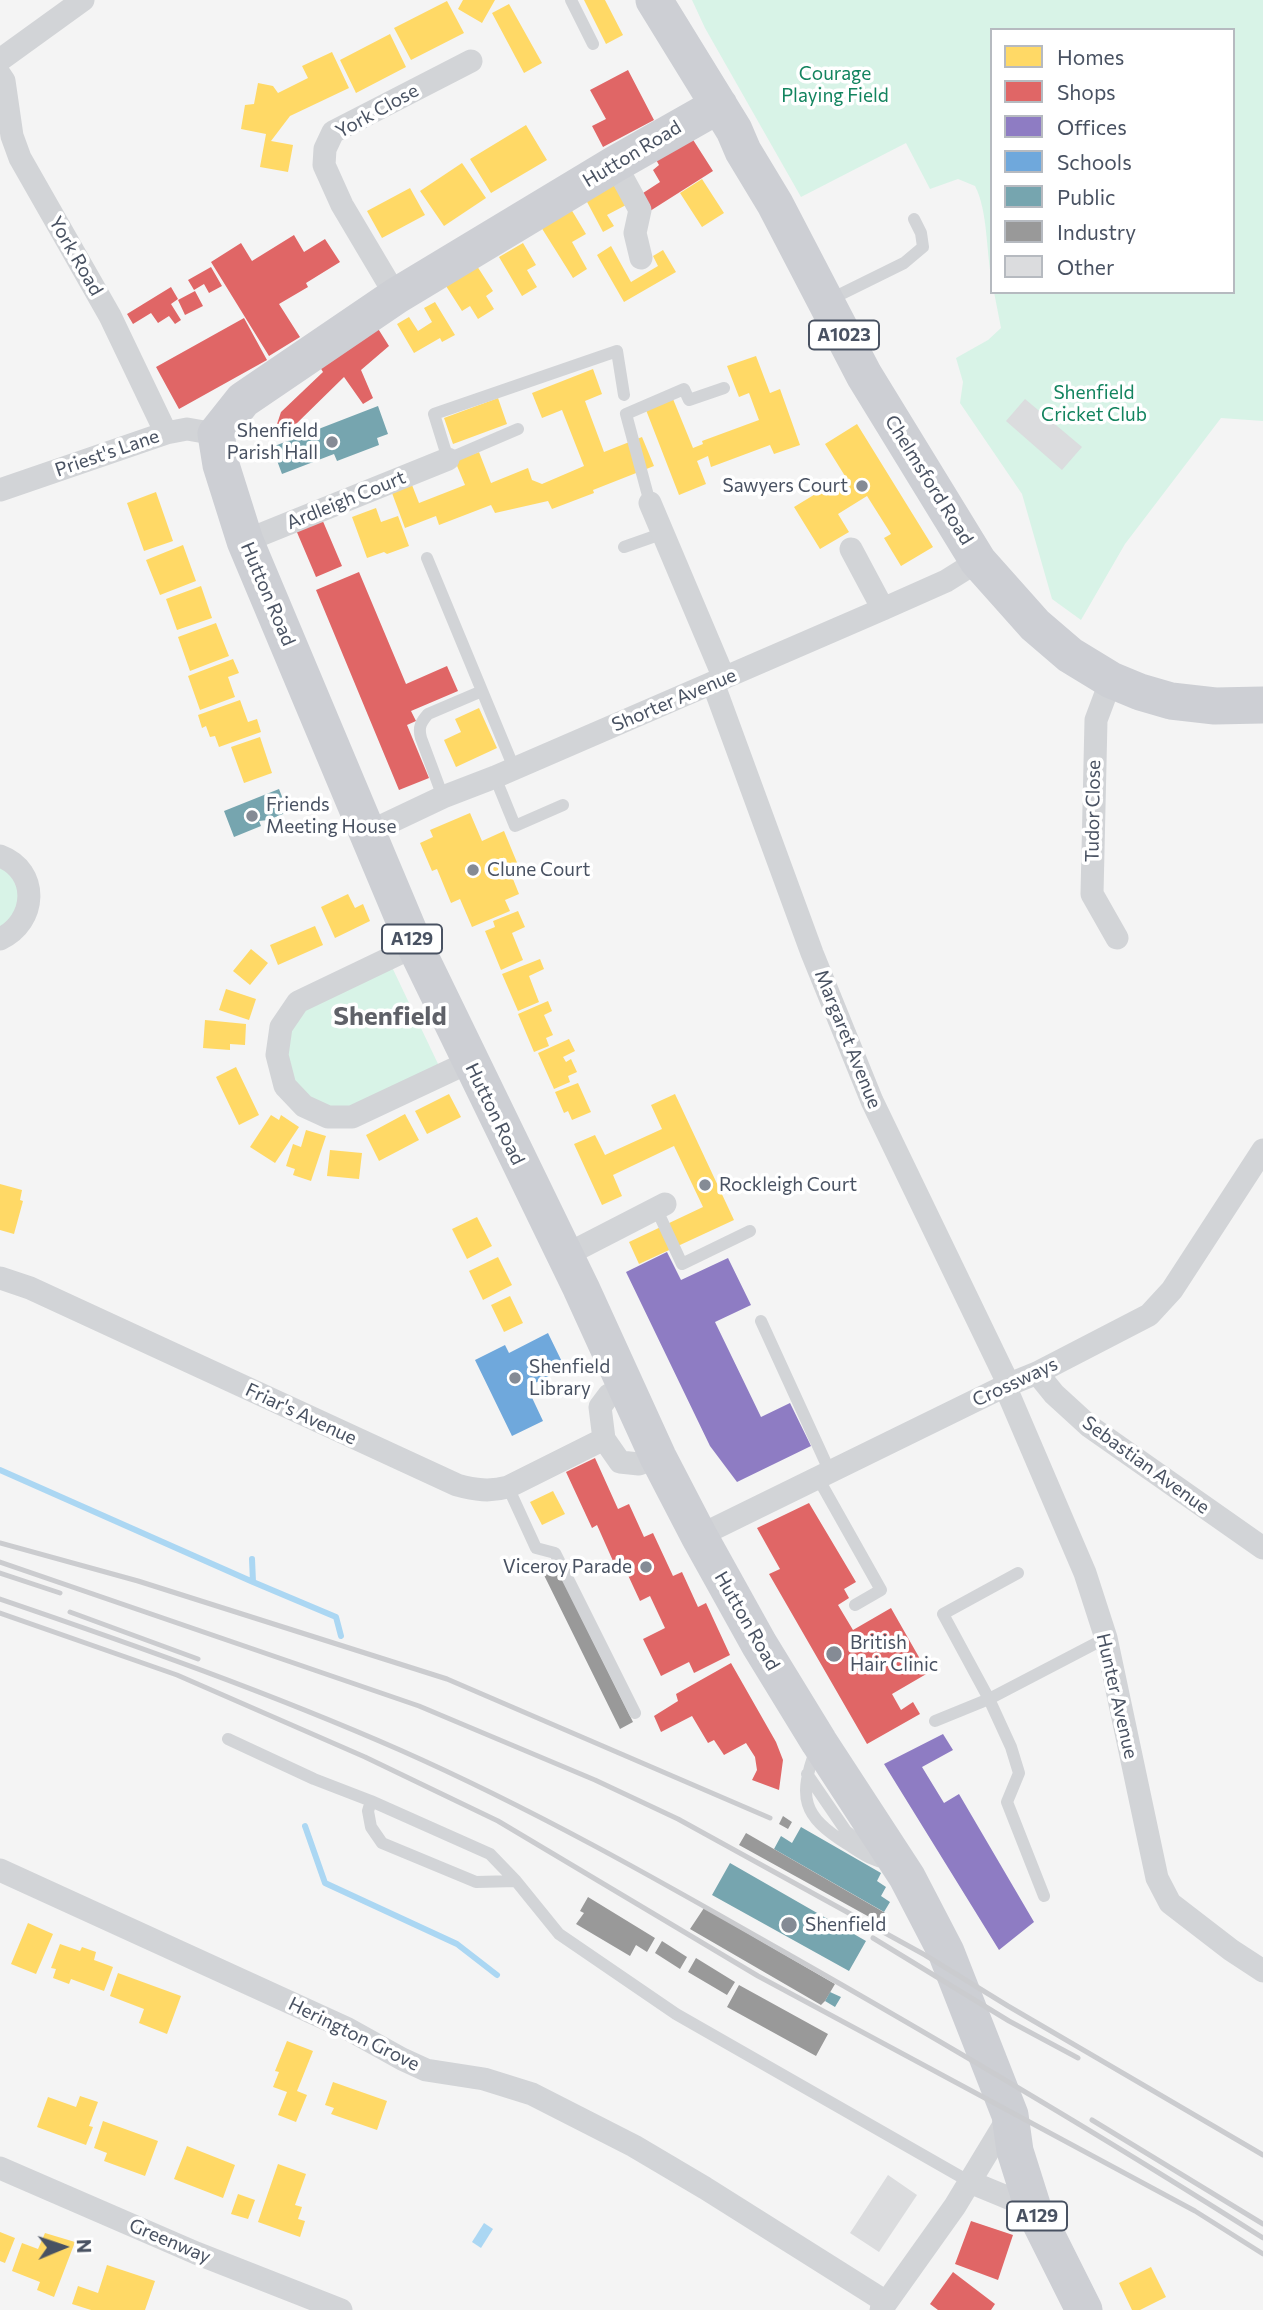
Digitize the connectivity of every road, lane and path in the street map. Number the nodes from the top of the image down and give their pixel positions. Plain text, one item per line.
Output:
1 (83, 0) edge
2 (571, 0) edge
3 (654, 0) edge
4 (593, 44) dead end
5 (0, 60) edge
6 (471, 61) dead end
7 (0, 75) edge
8 (719, 105) junction
9 (615, 164) junction
10 (914, 219) dead end
11 (641, 258) dead end
12 (396, 296) junction
13 (827, 302) junction
14 (724, 388) dead end
15 (624, 395) dead end
16 (518, 429) dead end
17 (166, 433) junction
18 (216, 434) junction
19 (448, 459) junction
20 (0, 490) edge
21 (650, 503) joint
22 (661, 534) junction
23 (245, 541) junction
24 (624, 547) dead end
25 (851, 549) dead end
26 (427, 558) dead end
27 (978, 561) junction
28 (883, 609) junction
29 (718, 680) junction
30 (1111, 680) junction
31 (482, 691) junction
32 (1263, 705) edge
33 (505, 773) junction
34 (443, 797) junction
35 (563, 805) dead end
36 (367, 833) junction
37 (0, 856) edge
38 (1117, 938) dead end
39 (0, 939) edge
40 (415, 946) junction
41 (470, 1062) junction
42 (1263, 1150) edge
43 (660, 1206) joint
44 (750, 1231) dead end
45 (565, 1256) junction
46 (0, 1278) edge
47 (761, 1321) dead end
48 (1037, 1373) junction
49 (1007, 1385) junction
50 (625, 1386) junction
51 (604, 1439) junction
52 (658, 1457) junction
53 (824, 1475) junction
54 (508, 1487) junction
55 (699, 1536) junction
56 (1263, 1548) edge
57 (1018, 1573) dead end
58 (855, 1605) dead end
59 (1106, 1638) junction
60 (989, 1699) junction
61 (635, 1713) dead end
62 (934, 1721) dead end
63 (228, 1739) dead end
64 (371, 1801) junction
65 (0, 1870) edge
66 (516, 1881) junction
67 (1044, 1896) dead end
68 (1263, 1971) edge
69 (1010, 2115) junction
70 (0, 2168) edge
71 (970, 2182) junction
72 (1033, 2208) junction
73 (883, 2306) edge
74 (341, 2310) edge
75 (1084, 2310) edge

1 - 5 street
2 - 4 lane
3 - 8 main road, A1023
6 - 12 street, York Close
7 - 17 street, York Road
8 - 9 main road, Hutton Road
8 - 13 main road, Chelmsford Road / A1023
9 - 11 street
9 - 12 main road, Hutton Road
10 - 13 lane
12 - 18 main road, Hutton Road
13 - 27 main road, Chelmsford Road / A1023
14 - 21 lane
15 - 19 lane
16 - 19 lane
17 - 18 street, Priest's Lane
17 - 20 street, Priest's Lane
18 - 23 main road, Hutton Road / A129
19 - 23 street, Ardleigh Court
21 - 22 street
22 - 24 lane
22 - 29 street
23 - 36 main road, Hutton Road / A129
25 - 28 street
26 - 31 lane
27 - 28 street, Shorter Avenue
27 - 30 main road, Chelmsford Road / A1023
28 - 29 street, Shorter Avenue
29 - 33 street, Shorter Avenue
29 - 49 street, Margaret Avenue
30 - 32 main road, Chelmsford Road / A1023
30 - 38 street, Tudor Close
31 - 33 lane
31 - 34 lane
33 - 34 street, Shorter Avenue
33 - 35 lane
34 - 36 street, Shorter Avenue
36 - 40 main road, Hutton Road / A129
37 - 39 street
40 - 41 main road, Hutton Road / A129
40 - 41 street
41 - 45 main road, Hutton Road / A129
42 - 48 street, Crossways
43 - 44 lane
43 - 45 street
45 - 50 main road, Hutton Road / A129
46 - 54 street, Friar's Avenue
47 - 53 lane
48 - 49 street, Crossways
48 - 56 street, Sebastian Avenue
49 - 53 street, Crossways
49 - 59 street, Hunter Avenue
50 - 51 street
50 - 52 main road, Hutton Road / A129
51 - 52 street
51 - 54 street, Friar's Avenue
52 - 55 main road, Hutton Road / A129
53 - 55 street, Crossways
53 - 58 lane
54 - 61 lane
55 - 69 main road, Hutton Road / A129
57 - 60 lane
59 - 60 lane
59 - 68 street, Hunter Avenue
60 - 62 lane
60 - 67 lane
63 - 64 lane
64 - 66 lane
64 - 66 lane
65 - 73 street, Herington Grove
66 - 71 lane
69 - 71 street
69 - 72 main road, Hutton Road / A129
70 - 74 street, Greenway
71 - 72 street
71 - 73 street
72 - 75 main road, Hutton Road / A129

